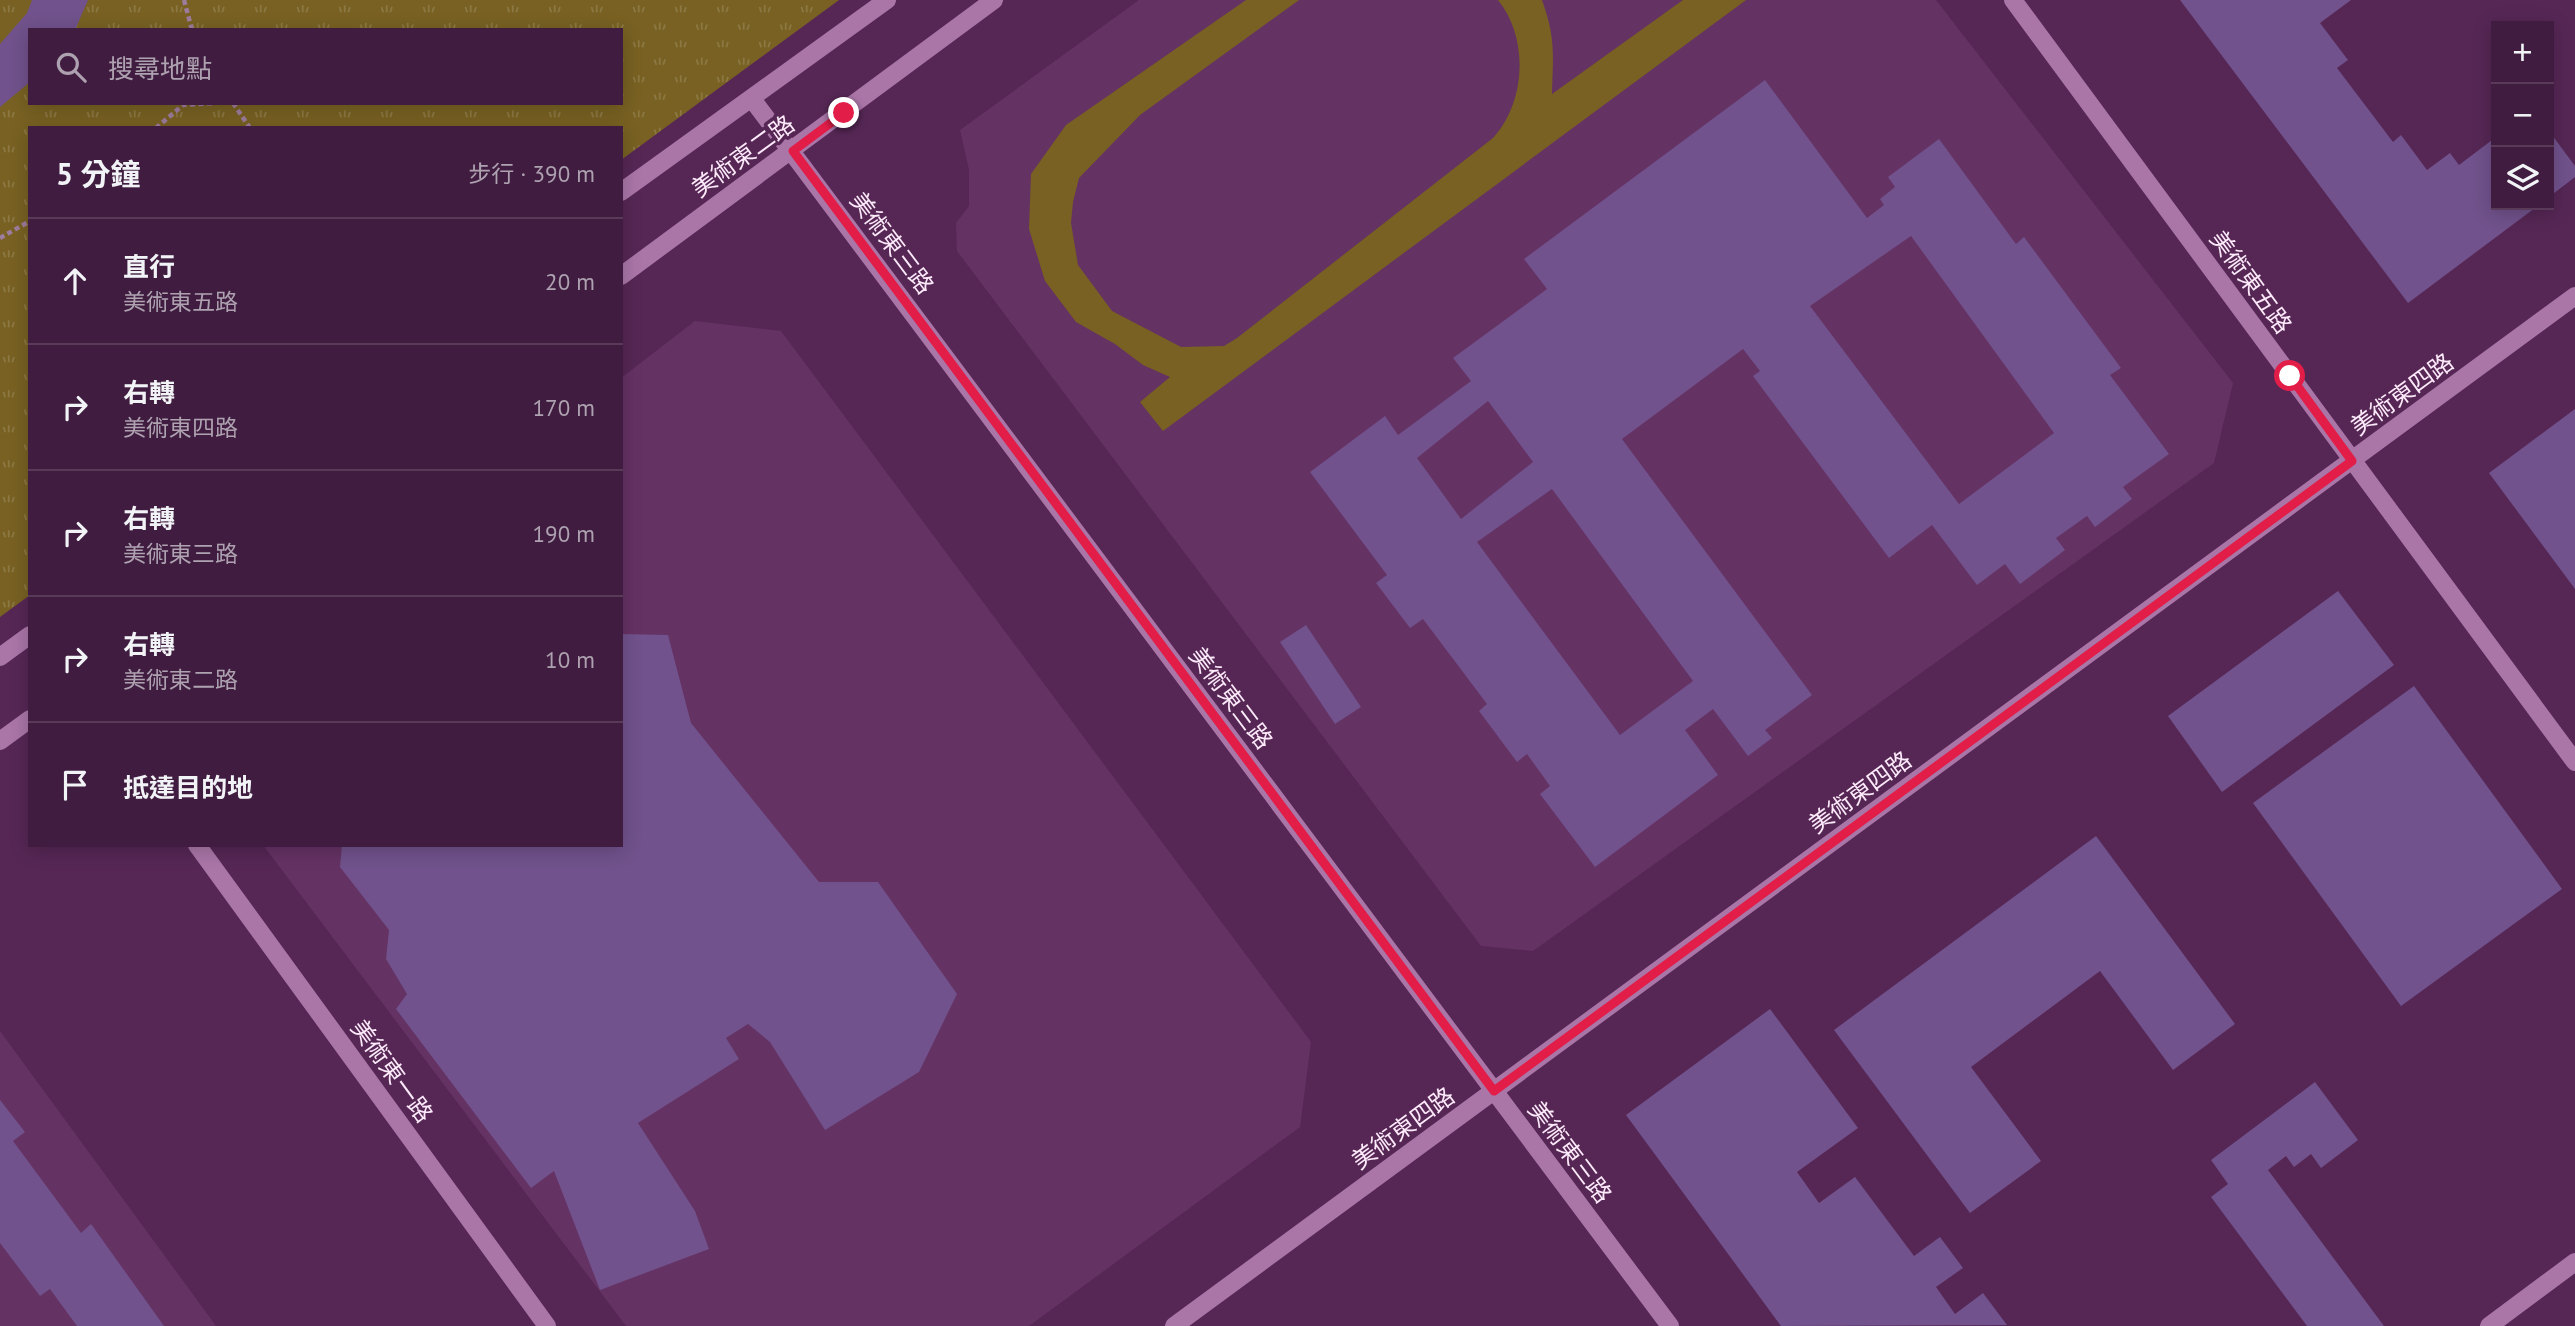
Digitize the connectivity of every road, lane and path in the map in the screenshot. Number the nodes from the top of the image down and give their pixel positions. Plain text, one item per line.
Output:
1 (184, 0) edge
2 (887, 0) edge
3 (993, 0) edge
4 (2013, 0) edge
5 (191, 28) edge
6 (752, 99) junction
7 (183, 105) edge
8 (234, 105) edge
9 (158, 126) edge
10 (249, 126) edge
11 (793, 151) junction
12 (623, 191) edge
13 (28, 222) edge
14 (0, 238) edge
15 (623, 275) edge
16 (2575, 296) edge
17 (2352, 461) junction
18 (28, 636) edge
19 (0, 657) edge
20 (28, 720) edge
21 (0, 741) edge
22 (2575, 762) edge
23 (198, 847) edge
24 (1494, 1091) junction
25 (2575, 1262) edge
26 (547, 1326) edge
27 (1174, 1326) edge
28 (1671, 1326) edge
29 (2489, 1326) edge

1 - 5 path
2 - 6 street, 美術東二路
3 - 11 street, 美術東二路
4 - 17 street, 美術東五路
6 - 11 street, 美術東三路
6 - 12 street, 美術東二路
7 - 9 path
8 - 10 path
11 - 15 street, 美術東二路
11 - 24 street, 美術東三路
13 - 14 path
16 - 17 street, 美術東四路
17 - 22 street, 美術東五路
17 - 24 street, 美術東四路
18 - 19 street
20 - 21 street
23 - 26 street, 美術東一路
24 - 27 street, 美術東四路
24 - 28 street, 美術東三路
25 - 29 street

